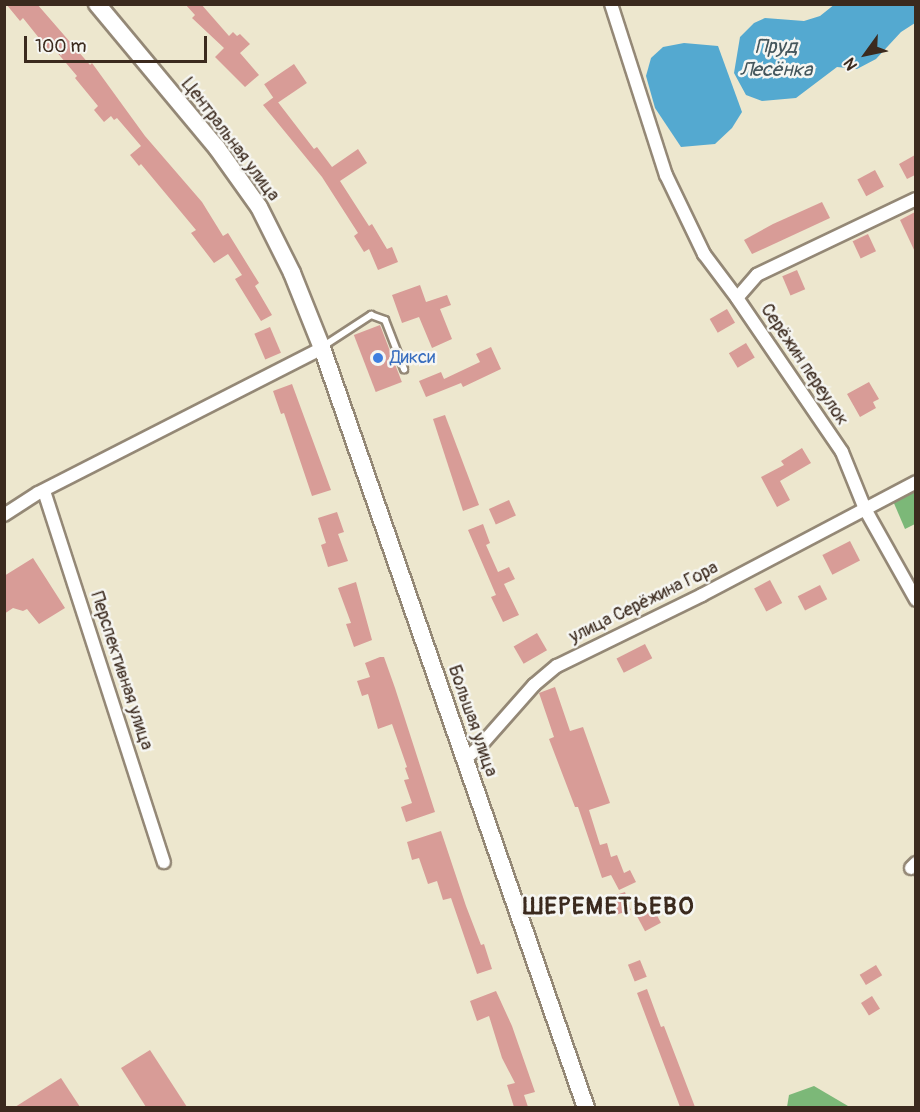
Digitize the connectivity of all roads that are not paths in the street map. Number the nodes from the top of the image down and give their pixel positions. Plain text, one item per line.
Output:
1 (97, 4) edge
2 (613, 9) edge
3 (915, 199) edge
4 (737, 298) junction
5 (322, 348) junction
6 (405, 369) dead end
7 (915, 482) edge
8 (44, 491) junction
9 (865, 509) junction
10 (4, 514) edge
11 (915, 600) edge
12 (464, 760) junction
13 (164, 862) dead end
14 (586, 1107) edge

1 - 5 street, Центральная улица
2 - 4 street
3 - 4 street, Серёжин переулок
4 - 9 street, Серёжин переулок
5 - 6 lane
5 - 8 street
5 - 12 street, Большая улица
7 - 9 street, улица Серёжина Гора
8 - 10 street
8 - 13 street, Перспективная улица
9 - 11 street
9 - 12 street, улица Серёжина Гора
12 - 14 street, Большая улица

